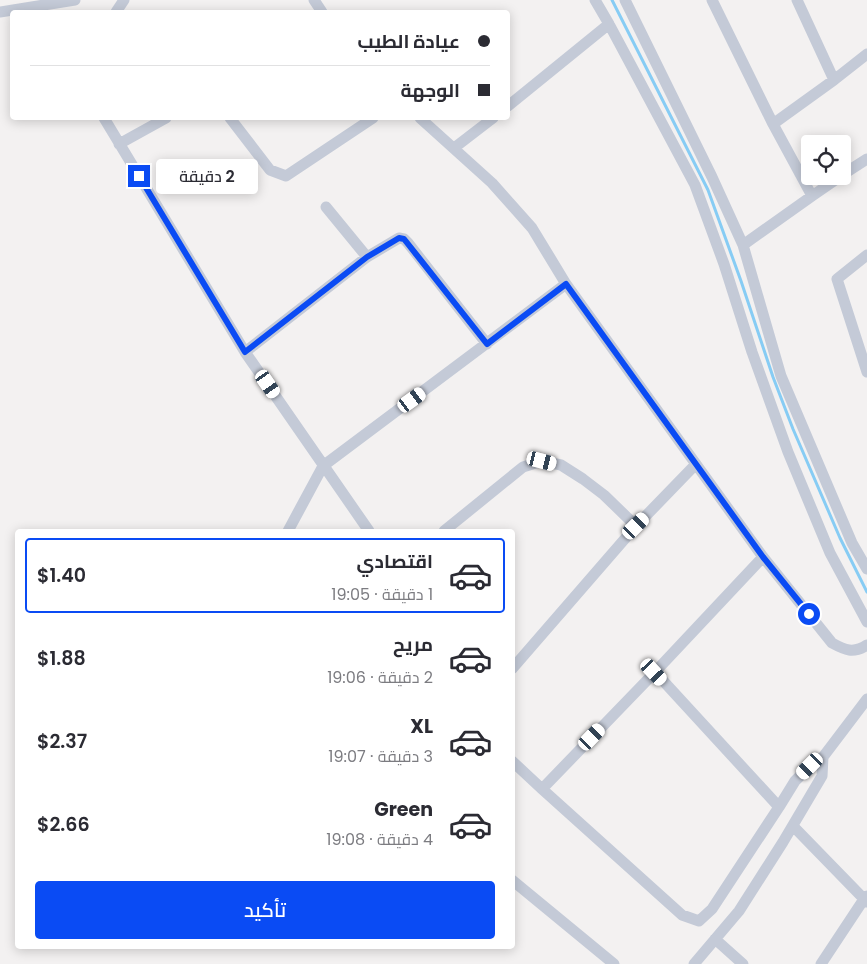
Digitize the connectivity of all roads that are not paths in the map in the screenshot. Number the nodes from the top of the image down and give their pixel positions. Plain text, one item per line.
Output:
1 (75, 0) edge
2 (595, 0) edge
3 (625, 0) edge
4 (712, 0) edge
5 (802, 2) edge
6 (21, 10) edge
7 (609, 24) junction
8 (867, 54) edge
9 (834, 80) junction
10 (510, 104) edge
11 (105, 120) edge
12 (162, 120) edge
13 (232, 120) edge
14 (370, 120) edge
15 (422, 120) edge
16 (490, 120) edge
17 (773, 124) junction
18 (119, 144) junction
19 (454, 148) junction
20 (867, 159) edge
21 (851, 170) edge
22 (828, 185) edge
23 (812, 196) junction
24 (326, 207) dead end
25 (743, 244) junction
26 (867, 255) edge
27 (367, 257) junction
28 (566, 284) junction
29 (487, 344) junction
30 (245, 352) junction
31 (865, 357) edge
32 (867, 372) edge
33 (696, 464) junction
34 (323, 466) junction
35 (636, 526) junction
36 (289, 529) edge
37 (368, 529) edge
38 (446, 529) edge
39 (763, 557) junction
40 (867, 570) edge
41 (867, 622) edge
42 (867, 645) edge
43 (515, 666) edge
44 (654, 672) junction
45 (867, 699) edge
46 (823, 757) junction
47 (515, 763) edge
48 (542, 789) junction
49 (779, 807) junction
50 (793, 826) junction
51 (515, 882) edge
52 (866, 899) edge
53 (715, 939) junction
54 (614, 964) edge
55 (694, 964) edge
56 (743, 964) edge
57 (822, 964) edge

1 - 6 street
2 - 7 street
3 - 25 street
4 - 17 street
5 - 9 street
7 - 10 street
7 - 41 street
8 - 9 street
9 - 17 street
11 - 18 street
12 - 18 street
13 - 14 street
15 - 19 street
16 - 19 street
17 - 23 street
18 - 30 street
19 - 28 street
20 - 21 street
22 - 23 street
23 - 25 street
24 - 27 street
25 - 40 street
26 - 31 street
27 - 29 street
27 - 30 street
28 - 29 street
28 - 33 street
29 - 34 street
30 - 34 street
31 - 32 street
33 - 35 street
33 - 39 street
34 - 36 street
34 - 37 street
35 - 38 street
35 - 43 street
39 - 42 street
39 - 44 street
44 - 48 street
44 - 49 street
45 - 46 street
46 - 49 street
46 - 50 street
47 - 48 street
48 - 49 street
50 - 52 street
50 - 53 street
51 - 54 street
52 - 57 street
53 - 55 street
53 - 56 street

